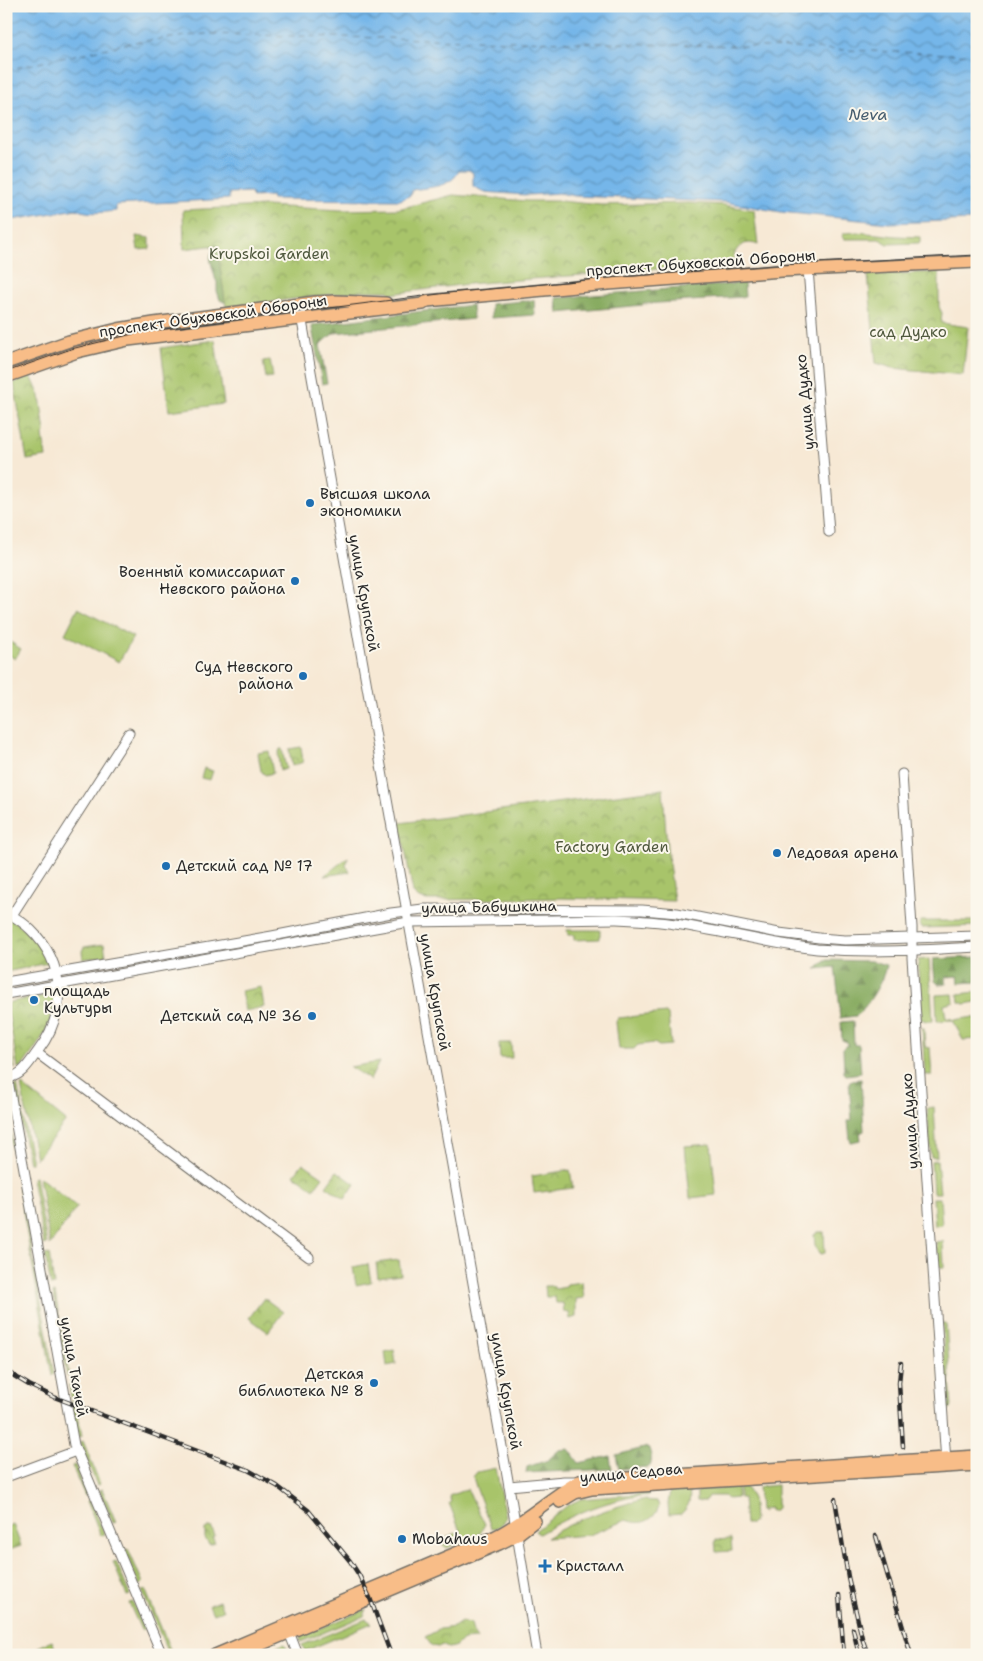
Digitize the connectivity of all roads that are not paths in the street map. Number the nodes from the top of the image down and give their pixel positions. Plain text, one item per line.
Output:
1 (977, 262) edge
2 (808, 269) junction
3 (427, 301) junction
4 (299, 304) junction
5 (301, 318) junction
6 (6, 363) edge
7 (6, 377) edge
8 (830, 532) dead end
9 (129, 733) dead end
10 (902, 774) dead end
11 (407, 910) junction
12 (9, 914) edge
13 (409, 922) junction
14 (977, 936) edge
15 (912, 938) junction
16 (977, 947) edge
17 (912, 950) junction
18 (56, 973) junction
19 (6, 982) edge
20 (58, 984) junction
21 (6, 994) edge
22 (37, 1053) junction
23 (7, 1074) edge
24 (309, 1257) dead end
25 (76, 1451) junction
26 (977, 1456) edge
27 (946, 1462) junction
28 (977, 1464) edge
29 (6, 1477) edge
30 (579, 1481) junction
31 (509, 1486) junction
32 (516, 1530) junction
33 (288, 1628) junction
34 (162, 1655) edge
35 (215, 1655) edge
36 (236, 1655) edge
37 (298, 1655) edge
38 (537, 1655) edge

1 - 2 main road, проспект Обуховской Обороны
2 - 3 main road, проспект Обуховской Обороны
2 - 8 street, улица Дудко
3 - 4 main road, проспект Обуховской Обороны
3 - 5 main road, проспект Обуховской Обороны
4 - 5 street, улица Крупской
4 - 6 main road, проспект Обуховской Обороны
5 - 7 main road, проспект Обуховской Обороны
5 - 11 street, улица Крупской
9 - 12 street
10 - 15 street, улица Дудко
11 - 13 street, улица Крупской
11 - 15 street, улица Бабушкина
11 - 18 street, улица Бабушкина
12 - 18 street
13 - 17 street, улица Бабушкина
13 - 20 street, улица Бабушкина
13 - 31 street, улица Крупской
14 - 15 street, улица Бабушкина
15 - 17 street, улица Дудко
16 - 17 street, улица Бабушкина
17 - 27 street, улица Дудко
18 - 19 street, улица Бабушкина
18 - 20 street
20 - 21 street, улица Бабушкина
20 - 22 street
22 - 23 street
22 - 24 street
23 - 25 street, улица Ткачей
25 - 29 street
25 - 34 street, улица Ткачей
26 - 27 main road, улица Седова
27 - 28 main road, улица Седова
27 - 30 main road, улица Седова
27 - 32 main road, улица Седова
30 - 31 street, улица Седова
30 - 32 main road, улица Седова
31 - 32 street, улица Крупской
32 - 33 main road, улица Седова
32 - 38 street, улица Крупской
33 - 35 main road, улица Седова
33 - 36 main road, улица Седова
33 - 37 street

